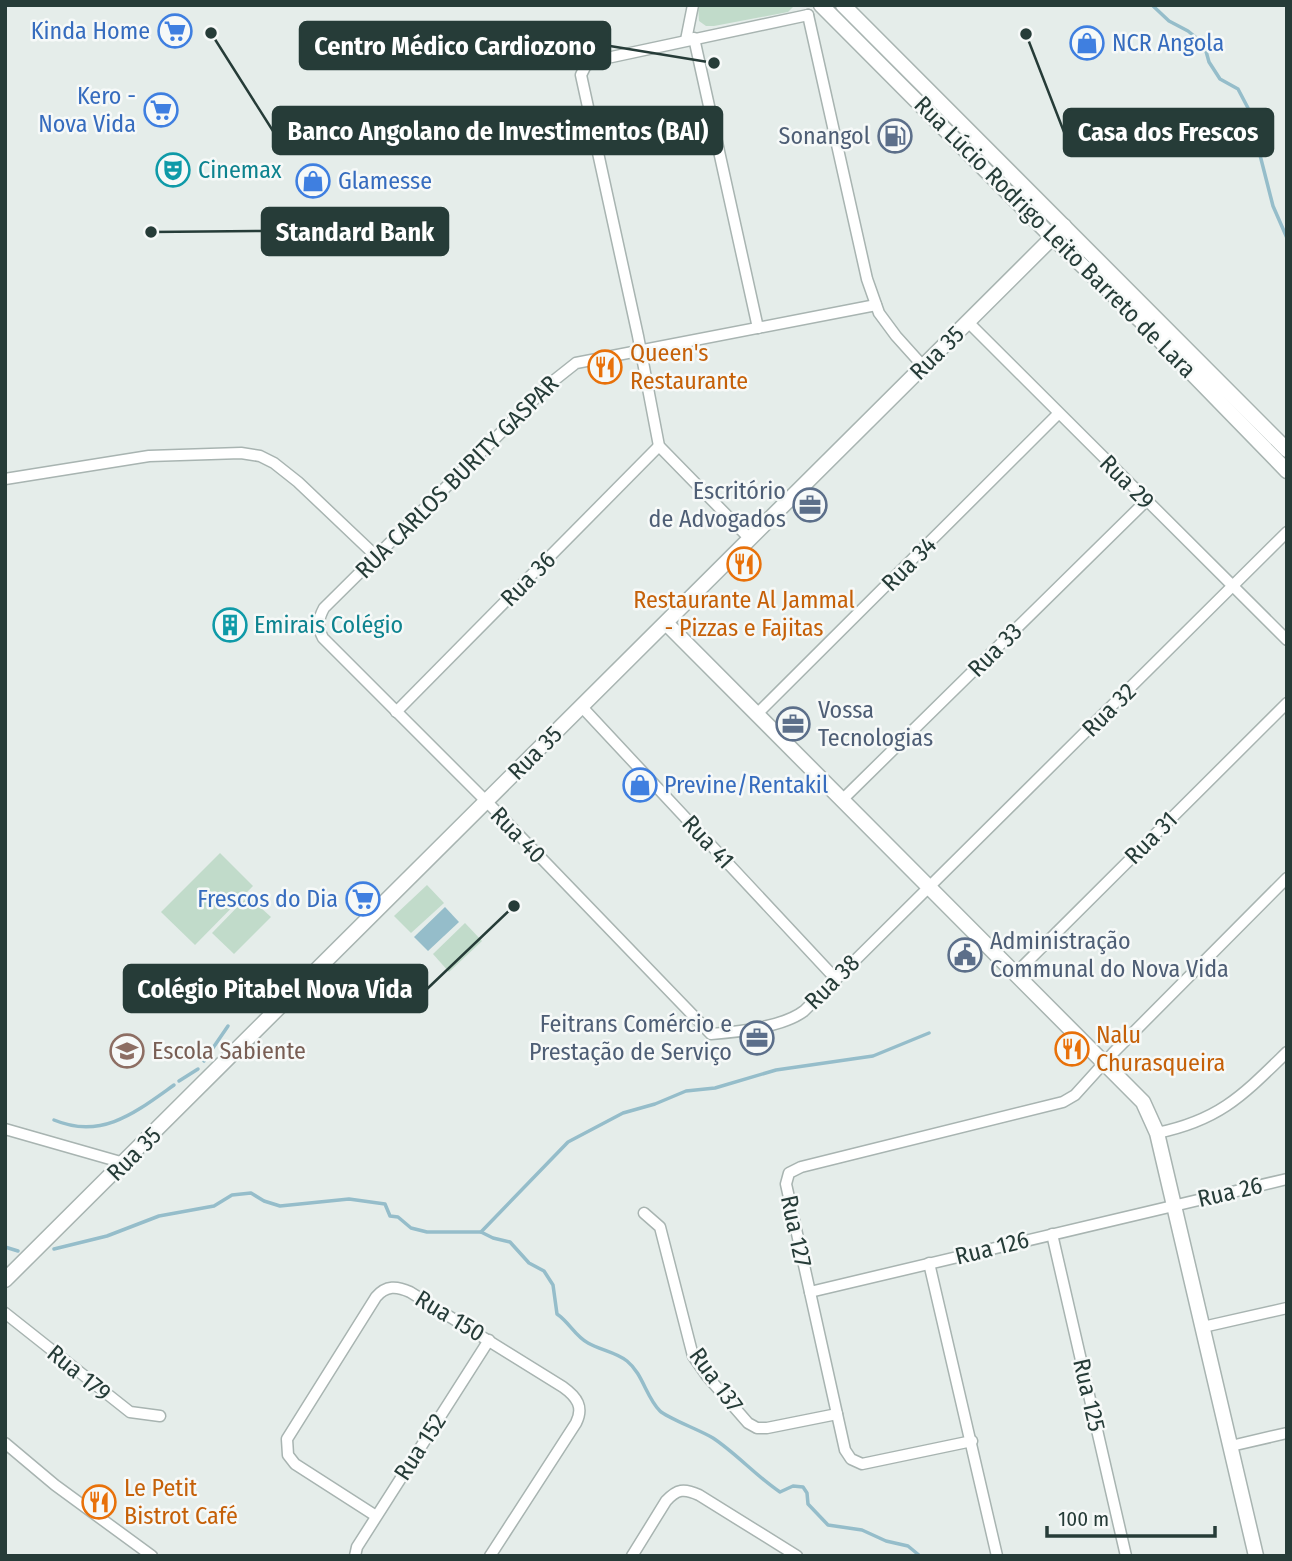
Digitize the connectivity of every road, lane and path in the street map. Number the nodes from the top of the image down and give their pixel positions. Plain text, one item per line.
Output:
1 (693, 5) edge
2 (819, 5) edge
3 (843, 5) edge
4 (808, 15) junction
5 (690, 39) junction
6 (1064, 226) junction
7 (1052, 237) junction
8 (876, 305) junction
9 (968, 322) junction
10 (758, 328) junction
11 (641, 351) junction
12 (923, 366) junction
13 (1058, 414) junction
14 (659, 446) junction
15 (1287, 450) edge
16 (1287, 471) edge
17 (5, 479) edge
18 (1146, 501) junction
19 (1287, 533) edge
20 (750, 539) junction
21 (377, 557) junction
22 (1233, 587) junction
23 (666, 623) junction
24 (323, 638) joint
25 (1287, 640) edge
26 (1287, 703) edge
27 (582, 707) junction
28 (396, 712) junction
29 (758, 713) junction
30 (843, 799) junction
31 (486, 802) junction
32 (1287, 878) edge
33 (930, 887) junction
34 (1016, 972) junction
35 (835, 978) junction
36 (711, 1034) joint
37 (1287, 1052) edge
38 (1104, 1061) junction
39 (5, 1129) edge
40 (1157, 1133) junction
41 (124, 1163) junction
42 (1287, 1179) edge
43 (1174, 1204) junction
44 (644, 1213) dead end
45 (1052, 1234) junction
46 (929, 1263) junction
47 (5, 1280) edge
48 (810, 1292) junction
49 (1287, 1308) edge
50 (5, 1313) edge
51 (1203, 1327) junction
52 (489, 1340) junction
53 (837, 1414) junction
54 (160, 1416) dead end
55 (1287, 1433) edge
56 (972, 1441) junction
57 (5, 1443) edge
58 (1231, 1446) junction
59 (376, 1516) junction
60 (152, 1556) edge
61 (355, 1556) edge
62 (490, 1556) edge
63 (632, 1556) edge
64 (797, 1556) edge
65 (997, 1556) edge
66 (1126, 1556) edge
67 (1255, 1556) edge

1 - 5 street
2 - 4 street
2 - 7 street, Rua Lúcio Rodrigo Leito Barreto de Lara
3 - 6 street, Rua Lúcio Rodrigo Leito Barreto de Lara
4 - 5 street
4 - 8 street
5 - 10 street
5 - 11 street
6 - 7 street, Rua 35
6 - 15 street, Rua Lúcio Rodrigo Leito Barreto de Lara
7 - 9 street, Rua 35
7 - 16 street, Rua Lúcio Rodrigo Leito Barreto de Lara
8 - 10 street, RUA CARLOS BURITY GASPAR
8 - 12 street
9 - 12 street, Rua 35
9 - 13 street, Rua 29
10 - 11 street, RUA CARLOS BURITY GASPAR
11 - 14 street
11 - 21 street, RUA CARLOS BURITY GASPAR
12 - 20 street, Rua 35
13 - 18 street, Rua 29
13 - 29 street, Rua 34
14 - 20 street
14 - 28 street, Rua 36
17 - 21 street
18 - 22 street, Rua 29
18 - 30 street, Rua 33
19 - 22 street, Rua 32
20 - 23 street, Rua 35
21 - 24 street, RUA CARLOS BURITY GASPAR
22 - 25 street, Rua 29
22 - 33 street, Rua 32
23 - 27 street, Rua 35
23 - 29 street
24 - 28 street, Rua 40
26 - 34 street, Rua 31
27 - 31 street, Rua 35
27 - 35 street, Rua 41
28 - 31 street, Rua 40
29 - 30 street
30 - 33 street
31 - 36 street, Rua 40
31 - 41 street, Rua 35
32 - 38 street
33 - 34 street
33 - 35 street, Rua 38
34 - 38 street
35 - 36 street, Rua 38
37 - 40 street
38 - 40 street
38 - 48 street, Rua 127
39 - 41 street
40 - 43 street
41 - 47 street, Rua 35
42 - 43 street, Rua 26
43 - 45 street, Rua 126
43 - 51 street
44 - 53 street, Rua 137
45 - 46 street, Rua 126
45 - 66 street, Rua 125
46 - 48 street, Rua 126
46 - 56 street
48 - 53 street, Rua 127
49 - 51 street
50 - 54 street, Rua 179
51 - 58 street
52 - 59 street, Rua 152
52 - 59 street, Rua 150
52 - 62 street, Rua 150
53 - 56 street, Rua 127
55 - 58 street
56 - 65 street
57 - 60 street
58 - 67 street
59 - 61 street, Rua 152
63 - 64 street

